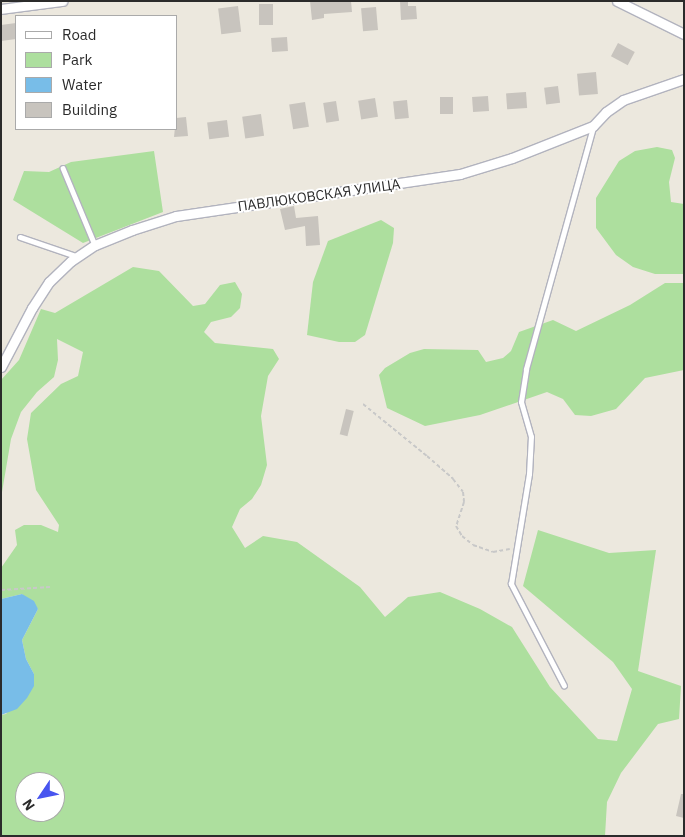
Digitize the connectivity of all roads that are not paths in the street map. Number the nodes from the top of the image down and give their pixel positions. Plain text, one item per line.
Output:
1 (62, 1) edge
2 (617, 1) edge
3 (1, 9) edge
4 (684, 34) edge
5 (684, 79) edge
6 (593, 126) junction
7 (63, 168) dead end
8 (20, 237) dead end
9 (95, 245) junction
10 (77, 257) junction
11 (1, 367) edge
12 (564, 686) dead end

1 - 3 street
2 - 4 street
5 - 6 street, ПАВЛЮКОВСКАЯ УЛИЦА
6 - 9 street, ПАВЛЮКОВСКАЯ УЛИЦА
6 - 12 lane
7 - 9 lane
8 - 10 lane
9 - 10 street, ПАВЛЮКОВСКАЯ УЛИЦА
10 - 11 street, ПАВЛЮКОВСКАЯ УЛИЦА

